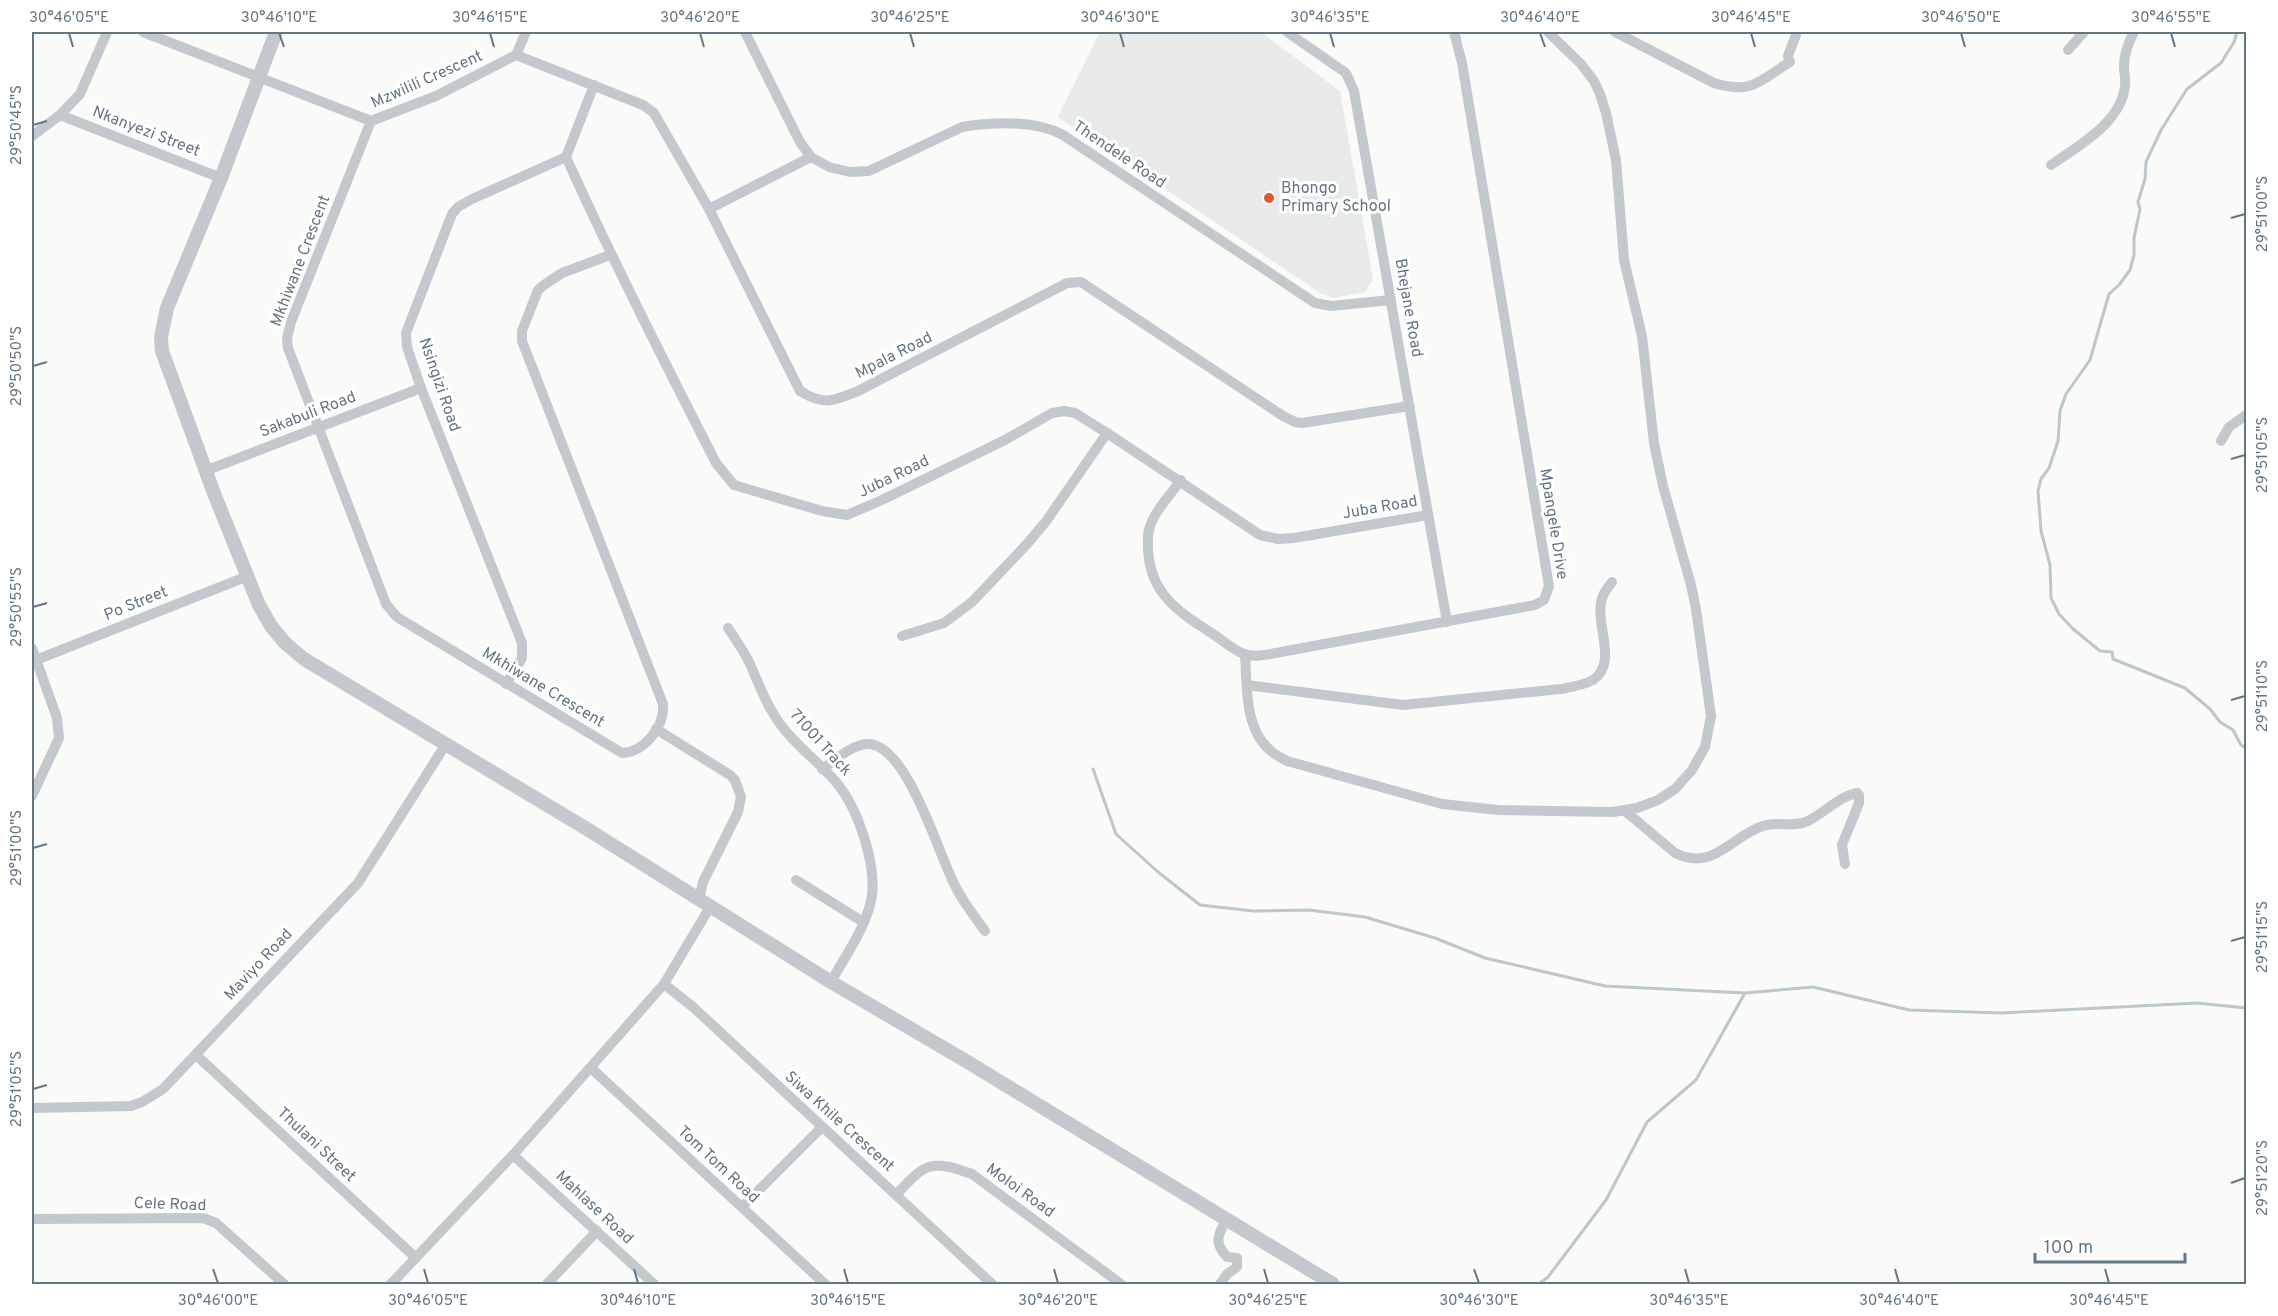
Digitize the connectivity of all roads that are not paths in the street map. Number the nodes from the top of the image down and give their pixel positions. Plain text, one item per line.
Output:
1 (107, 32) edge
2 (143, 32) edge
3 (276, 32) edge
4 (526, 32) edge
5 (745, 32) edge
6 (1287, 32) edge
7 (1454, 32) edge
8 (1616, 32) edge
9 (1797, 32) edge
10 (2084, 32) edge
11 (2134, 32) edge
12 (1553, 33) edge
13 (2068, 50) dead end
14 (516, 55) junction
15 (259, 77) junction
16 (594, 85) junction
17 (60, 115) junction
18 (371, 121) junction
19 (32, 136) edge
20 (566, 157) junction
21 (810, 157) junction
22 (2050, 165) dead end
23 (221, 178) junction
24 (709, 209) junction
25 (610, 255) junction
26 (1391, 300) junction
27 (421, 388) junction
28 (1410, 406) junction
29 (2247, 415) edge
30 (319, 426) junction
31 (1107, 433) junction
32 (2221, 441) dead end
33 (205, 471) junction
34 (1181, 480) junction
35 (1428, 514) junction
36 (248, 576) junction
37 (1612, 582) dead end
38 (1447, 622) junction
39 (729, 628) dead end
40 (902, 636) dead end
41 (32, 648) edge
42 (1245, 654) junction
43 (36, 660) junction
44 (506, 684) junction
45 (1247, 685) junction
46 (656, 729) junction
47 (446, 744) junction
48 (822, 768) junction
49 (32, 796) edge
50 (1625, 811) junction
51 (1845, 864) dead end
52 (796, 880) dead end
53 (704, 904) junction
54 (863, 922) junction
55 (986, 931) dead end
56 (831, 982) junction
57 (664, 984) junction
58 (196, 1055) junction
59 (591, 1068) junction
60 (32, 1108) edge
61 (821, 1128) junction
62 (513, 1155) junction
63 (896, 1195) junction
64 (742, 1208) junction
65 (32, 1219) edge
66 (1227, 1220) junction
67 (597, 1231) junction
68 (416, 1258) junction
69 (284, 1284) edge
70 (391, 1284) edge
71 (548, 1284) edge
72 (654, 1284) edge
73 (825, 1284) edge
74 (992, 1284) edge
75 (1121, 1284) edge
76 (1220, 1284) edge
77 (1333, 1284) edge

1 - 17 street
2 - 15 street, Mzwilili Crescent
3 - 15 street
4 - 14 street
5 - 21 street
6 - 26 street, Bhejane Road
7 - 38 street, Mpangele Drive
8 - 9 street
10 - 13 street
11 - 22 street
12 - 50 street
14 - 16 street, Mpala Road
14 - 18 street, Mzwilili Crescent
15 - 18 street, Mzwilili Crescent
15 - 23 street
16 - 20 street
16 - 24 street, Mpala Road
17 - 19 street
17 - 23 street, Nkanyezi Street
18 - 30 street, Mkhiwane Crescent
20 - 25 street, Juba Road
20 - 27 street, Nsingizi Road
21 - 24 street
21 - 26 street, Thendele Road
23 - 33 street
24 - 28 street, Mpala Road
25 - 31 street, Juba Road
25 - 46 street
26 - 28 street, Bhejane Road
27 - 30 street, Sakabuli Road
27 - 44 street, Nsingizi Road
28 - 35 street, Bhejane Road
29 - 32 street
30 - 33 street, Sakabuli Road
30 - 44 street, Mkhiwane Crescent
31 - 34 street, Juba Road
31 - 40 street
33 - 36 street
34 - 35 street, Juba Road
34 - 42 street
35 - 38 street, Bhejane Road
36 - 43 street, Po Street
36 - 47 street
37 - 45 street
38 - 42 street, Mpangele Drive
39 - 48 street, 71001 Track
41 - 43 street
42 - 45 street
43 - 49 street
44 - 46 street, Mkhiwane Crescent
45 - 50 street
46 - 53 street
47 - 53 street
47 - 58 street, Maviyo Road
48 - 54 street, 71001 Track
48 - 55 street
50 - 51 street
52 - 54 street
53 - 56 street
53 - 57 street
54 - 56 street, 71001 Track
56 - 66 street
57 - 59 street
57 - 61 street, Siwa Khile Crescent
58 - 60 street, Maviyo Road
58 - 68 street, Thulani Street
59 - 62 street
59 - 64 street, Tom Tom Road
61 - 63 street, Siwa Khile Crescent
61 - 64 street
62 - 67 street, Mahlase Road
62 - 68 street
63 - 74 street, Siwa Khile Crescent
63 - 75 street, Moloi Road
64 - 73 street, Tom Tom Road
65 - 69 street, Cele Road
66 - 76 street
66 - 77 street
67 - 71 street
67 - 72 street, Mahlase Road
68 - 70 street

